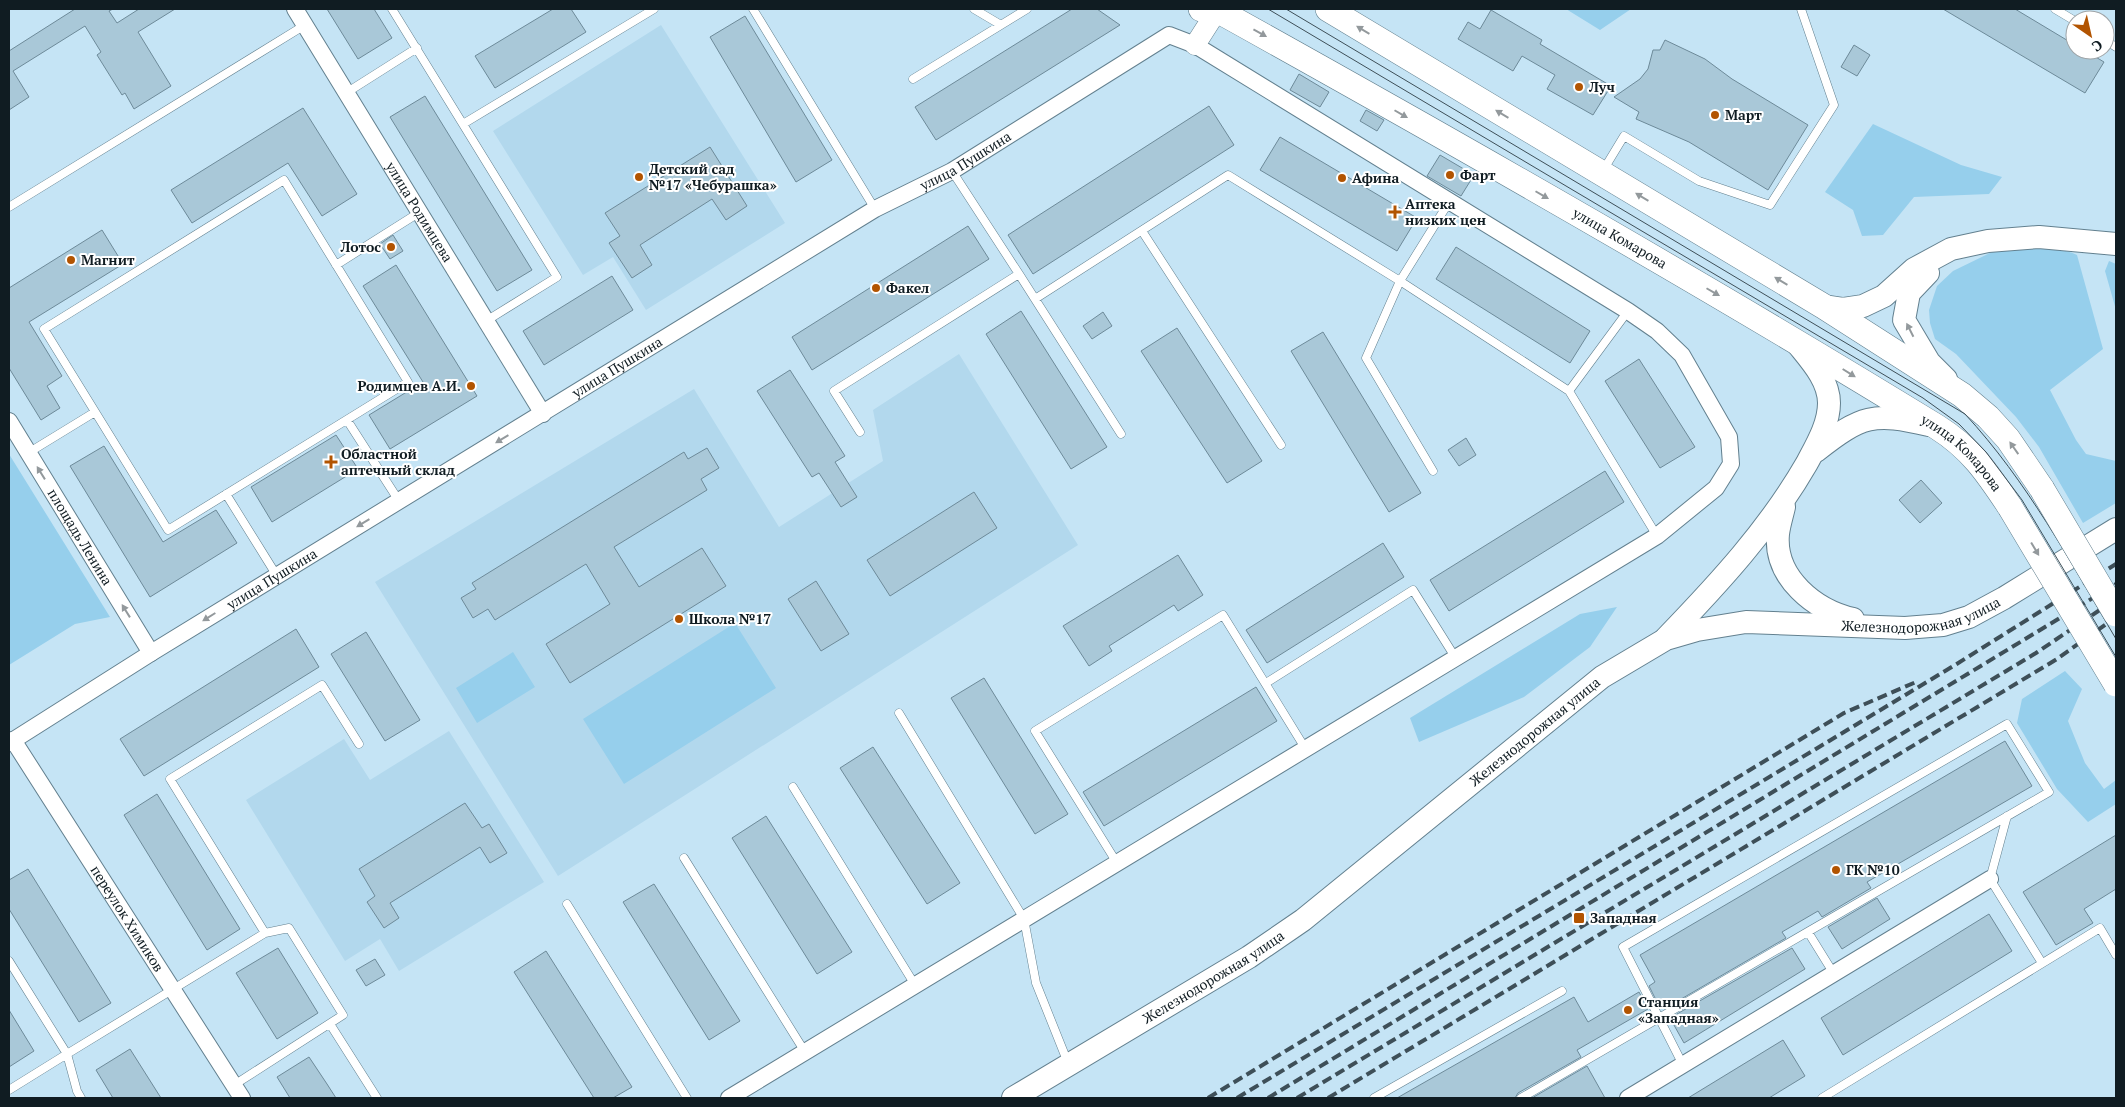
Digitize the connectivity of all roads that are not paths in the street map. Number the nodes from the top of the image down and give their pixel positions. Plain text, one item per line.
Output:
1 (294, 9) edge
2 (392, 9) edge
3 (654, 9) edge
4 (753, 9) edge
5 (974, 9) edge
6 (1027, 9) edge
7 (1212, 9) edge
8 (1328, 9) edge
9 (1801, 9) edge
10 (1001, 25) junction
11 (305, 26) junction
12 (1196, 45) junction
13 (417, 48) junction
14 (913, 80) dead end
15 (346, 93) junction
16 (463, 124) junction
17 (952, 171) junction
18 (1602, 173) junction
19 (1449, 202) junction
20 (9, 207) edge
21 (875, 209) junction
22 (420, 212) junction
23 (1142, 231) junction
24 (2116, 244) edge
25 (1951, 249) junction
26 (336, 265) junction
27 (1019, 274) junction
28 (1400, 281) junction
29 (1035, 299) junction
30 (1823, 306) junction
31 (1628, 311) junction
32 (486, 321) junction
33 (1792, 338) junction
34 (1569, 391) junction
35 (1962, 395) junction
36 (95, 412) junction
37 (543, 414) junction
38 (347, 420) junction
39 (9, 421) edge
40 (1938, 427) junction
41 (860, 432) dead end
42 (1121, 434) dead end
43 (1281, 444) dead end
44 (28, 453) junction
45 (1811, 454) junction
46 (1434, 471) dead end
47 (226, 494) junction
48 (1785, 500) junction
49 (399, 501) junction
50 (2116, 529) edge
51 (1657, 536) junction
52 (277, 576) junction
53 (2116, 614) edge
54 (1906, 628) junction
55 (1666, 639) junction
56 (151, 653) junction
57 (1455, 657) junction
58 (1266, 683) junction
59 (2116, 684) edge
60 (899, 713) dead end
61 (11, 741) edge
62 (359, 744) dead end
63 (1306, 748) junction
64 (793, 787) dead end
65 (2007, 816) junction
66 (684, 858) dead end
67 (1117, 863) junction
68 (1990, 879) junction
69 (567, 904) dead end
70 (1024, 919) junction
71 (1808, 932) junction
72 (265, 933) junction
73 (2116, 955) edge
74 (9, 961) edge
75 (2042, 963) junction
76 (1834, 974) junction
77 (915, 985) junction
78 (173, 990) junction
79 (1562, 991) dead end
80 (1660, 1018) junction
81 (330, 1024) junction
82 (806, 1052) junction
83 (67, 1054) junction
84 (1069, 1065) junction
85 (1682, 1065) junction
86 (9, 1090) edge
87 (238, 1092) edge
88 (81, 1098) edge
89 (376, 1098) edge
90 (687, 1098) edge
91 (730, 1098) edge
92 (1013, 1098) edge
93 (1374, 1098) edge
94 (1521, 1098) edge
95 (1628, 1098) edge
96 (1822, 1098) edge

1 - 11 street, улица Родимцева
2 - 13 lane
3 - 16 lane
4 - 21 lane
5 - 10 lane
6 - 10 lane
7 - 12 street
7 -> 33 main road, улица Комарова
18 -> 8 main road
9 - 18 lane
10 - 14 lane
11 - 15 street, улица Родимцева
11 - 20 lane
12 - 17 street, улица Пушкина
12 - 19 street
13 - 15 lane
13 - 16 lane
15 - 22 street, улица Родимцева
16 - 32 lane
17 - 21 street, улица Пушкина
17 - 27 lane
30 -> 18 main road
19 - 28 lane
19 - 31 street
21 - 37 street, улица Пушкина
22 - 26 lane
22 - 32 street, улица Родимцева
23 - 28 lane
23 - 29 lane
23 - 43 lane
24 - 25 main road
25 - 30 main road
35 -> 25 main road
26 - 36 lane
26 - 38 lane
27 - 29 lane
27 - 41 lane
28 - 34 lane
28 - 46 lane
29 - 42 lane
30 - 35 main road
31 - 34 lane
31 - 51 street
32 - 37 street, улица Родимцева
33 -> 40 main road, улица Комарова
33 - 45 main road
34 - 51 lane
53 -> 35 main road, bridge
36 - 44 lane
36 - 47 lane
37 -> 49 street, улица Пушкина
38 - 47 lane
38 - 49 lane
39 - 44 street, площадь Ленина
40 - 45 main road
40 -> 59 main road, улица Комарова, bridge
56 -> 44 street, площадь Ленина
45 - 48 main road
47 - 52 lane
48 - 54 main road
48 - 55 main road
49 -> 52 street, улица Пушкина
50 - 54 main road, Железнодорожная улица
51 - 57 street
52 -> 56 street, улица Пушкина
54 - 55 main road, Железнодорожная улица
55 - 84 main road, Железнодорожная улица
56 - 61 street, улица Пушкина
57 - 58 lane
57 - 63 street
58 - 63 lane
58 - 67 lane
60 - 70 lane
61 - 78 street, переулок Химиков
62 - 72 lane
63 - 67 street
64 - 77 lane
65 - 68 lane
65 - 71 lane
65 - 80 lane
66 - 82 lane
67 - 70 street
68 - 75 lane
68 - 76 street
69 - 90 lane
70 - 77 street
70 - 84 lane
71 - 76 lane
71 - 80 lane
72 - 78 lane
72 - 81 lane
73 - 75 lane
74 - 83 lane
75 - 96 lane
76 - 85 street
77 - 82 street
78 - 83 lane
78 - 87 street, переулок Химиков
79 - 93 lane
80 - 85 lane
80 - 94 lane
81 - 87 lane
81 - 89 lane
82 - 91 street
83 - 86 lane
83 - 88 lane
84 - 92 main road, Железнодорожная улица
85 - 95 street

